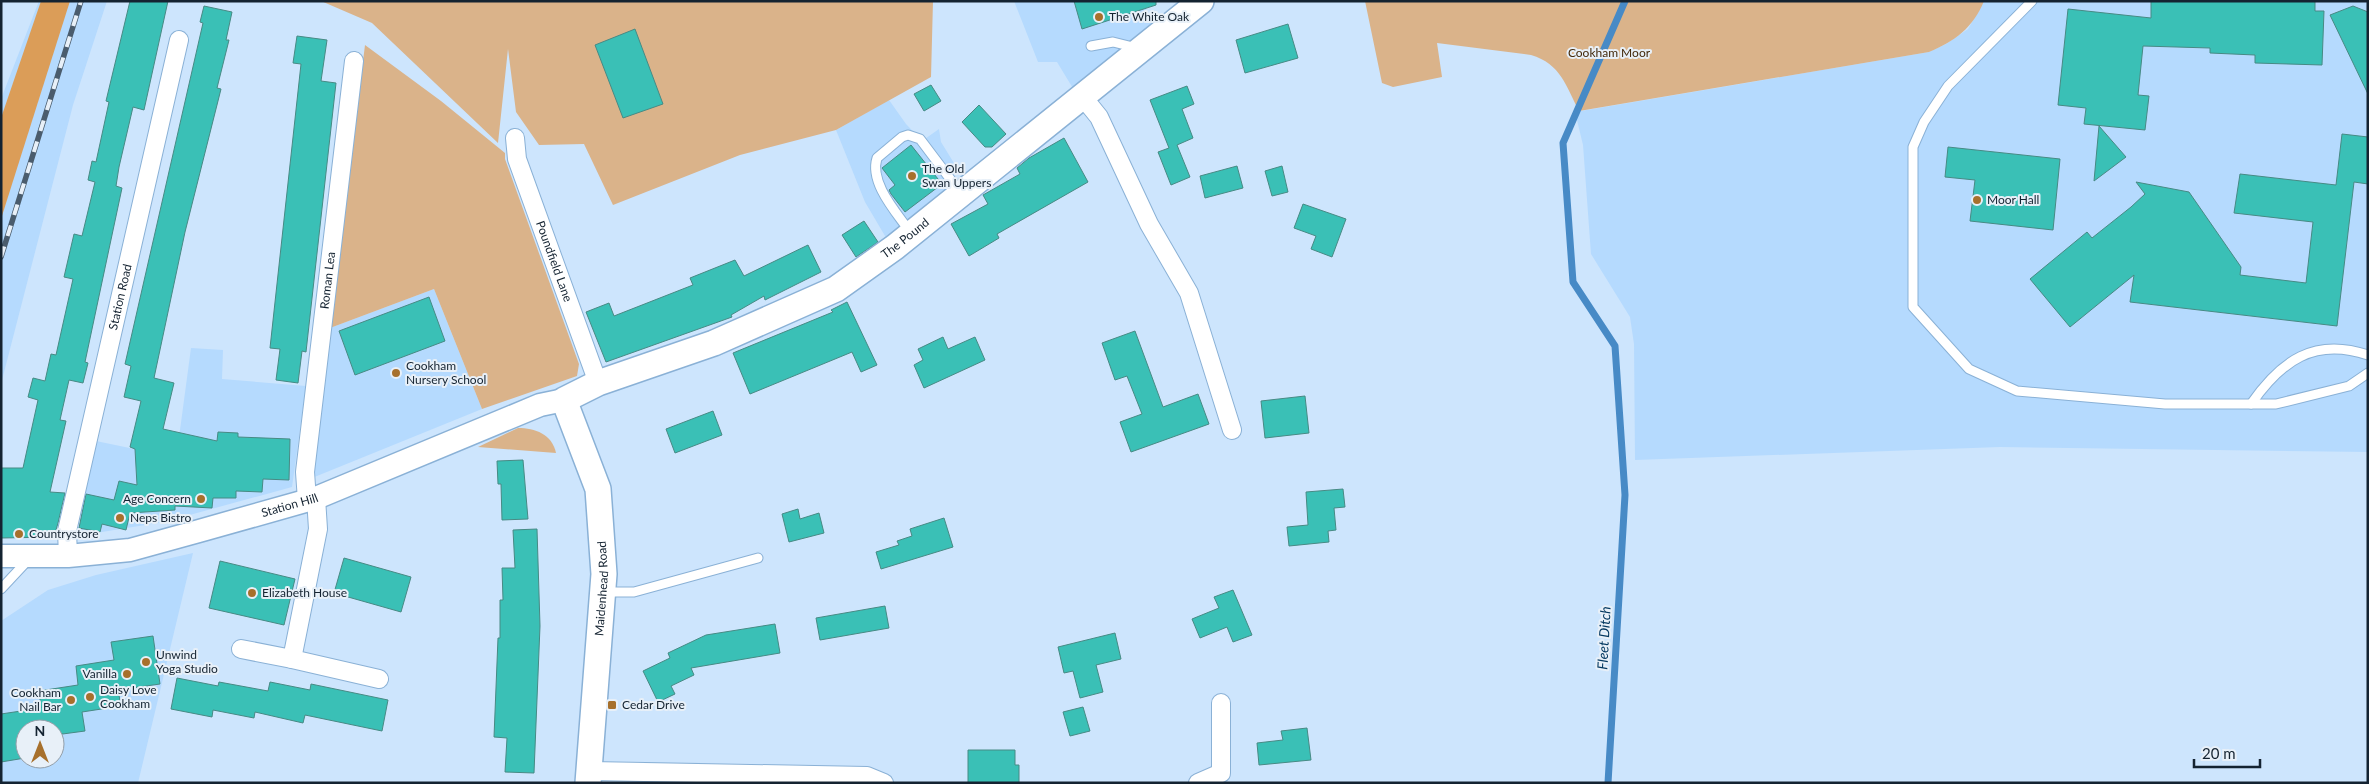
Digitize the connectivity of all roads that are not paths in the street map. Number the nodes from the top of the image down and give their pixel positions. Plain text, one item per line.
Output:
1 (1201, 1) edge
2 (2032, 1) edge
3 (178, 40) dead end
4 (1091, 46) dead end
5 (1140, 49) junction
6 (354, 61) dead end
7 (1082, 96) junction
8 (515, 138) dead end
9 (961, 194) junction
10 (912, 234) junction
11 (2368, 355) edge
12 (2368, 373) edge
13 (598, 383) junction
14 (564, 400) junction
15 (2251, 404) junction
16 (1232, 430) dead end
17 (312, 499) junction
18 (1, 556) edge
19 (68, 556) junction
20 (30, 557) junction
21 (758, 558) dead end
22 (1, 589) edge
23 (604, 592) junction
24 (241, 648) dead end
25 (292, 659) junction
26 (379, 679) dead end
27 (1221, 703) dead end
28 (589, 777) edge
29 (884, 783) edge
30 (1198, 783) edge

1 - 5 main road, The Pound
2 - 15 lane
3 - 19 street, Station Road
4 - 5 lane
5 - 7 main road, The Pound
6 - 17 street, Roman Lea
7 - 9 main road, The Pound
7 - 16 street
8 - 13 street, Poundfield Lane
9 - 10 main road, The Pound
9 - 10 lane
10 - 13 main road, The Pound
11 - 15 lane
12 - 15 lane
13 - 14 main road, The Pound
14 - 17 street, Station Hill
14 - 23 main road, Maidenhead Road
17 - 19 street, Station Hill
17 - 25 street, Roman Lea
18 - 20 street, Station Hill
19 - 20 street, Station Hill
20 - 22 lane
21 - 23 lane
23 - 28 main road, Maidenhead Road
24 - 25 street
25 - 26 street
27 - 30 street
28 - 29 street

